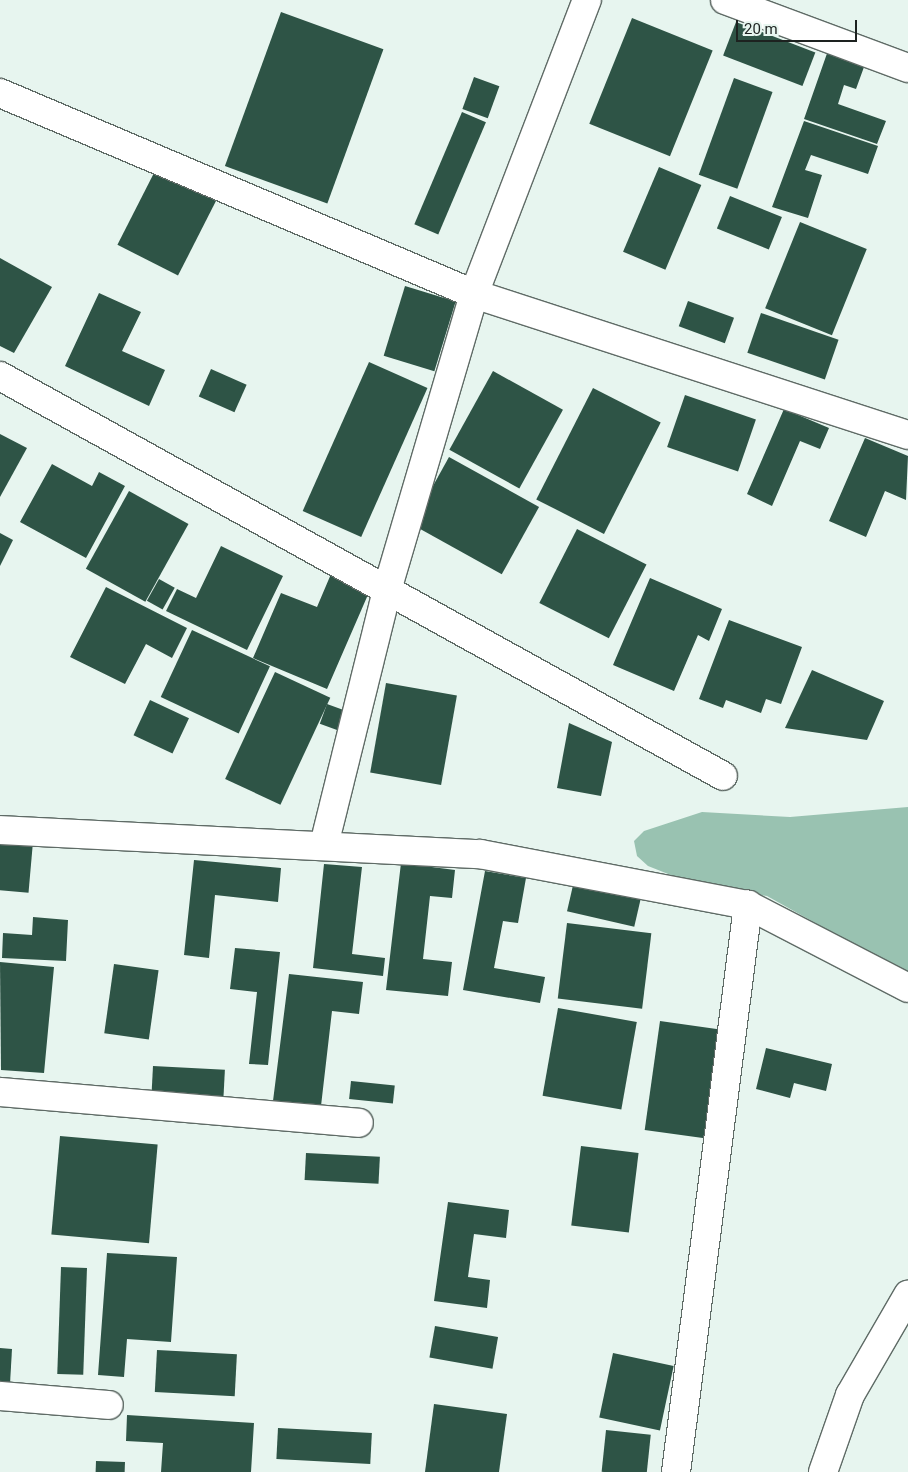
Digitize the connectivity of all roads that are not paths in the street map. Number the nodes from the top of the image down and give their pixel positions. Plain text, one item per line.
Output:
1 (587, 0) edge
2 (724, 0) edge
3 (908, 68) edge
4 (0, 93) edge
5 (474, 294) junction
6 (0, 376) edge
7 (908, 436) edge
8 (387, 590) junction
9 (723, 776) dead end
10 (0, 830) edge
11 (324, 845) junction
12 (748, 905) junction
13 (908, 988) edge
14 (0, 1092) edge
15 (359, 1123) dead end
16 (908, 1295) edge
17 (0, 1396) edge
18 (109, 1406) dead end
19 (676, 1472) edge
20 (823, 1472) edge

1 - 5 street
2 - 3 street
4 - 5 street
5 - 7 street
5 - 8 street
6 - 8 street
8 - 9 street
8 - 11 street
10 - 11 street
11 - 12 street
12 - 13 street
12 - 19 street
14 - 15 street
16 - 20 street
17 - 18 street

